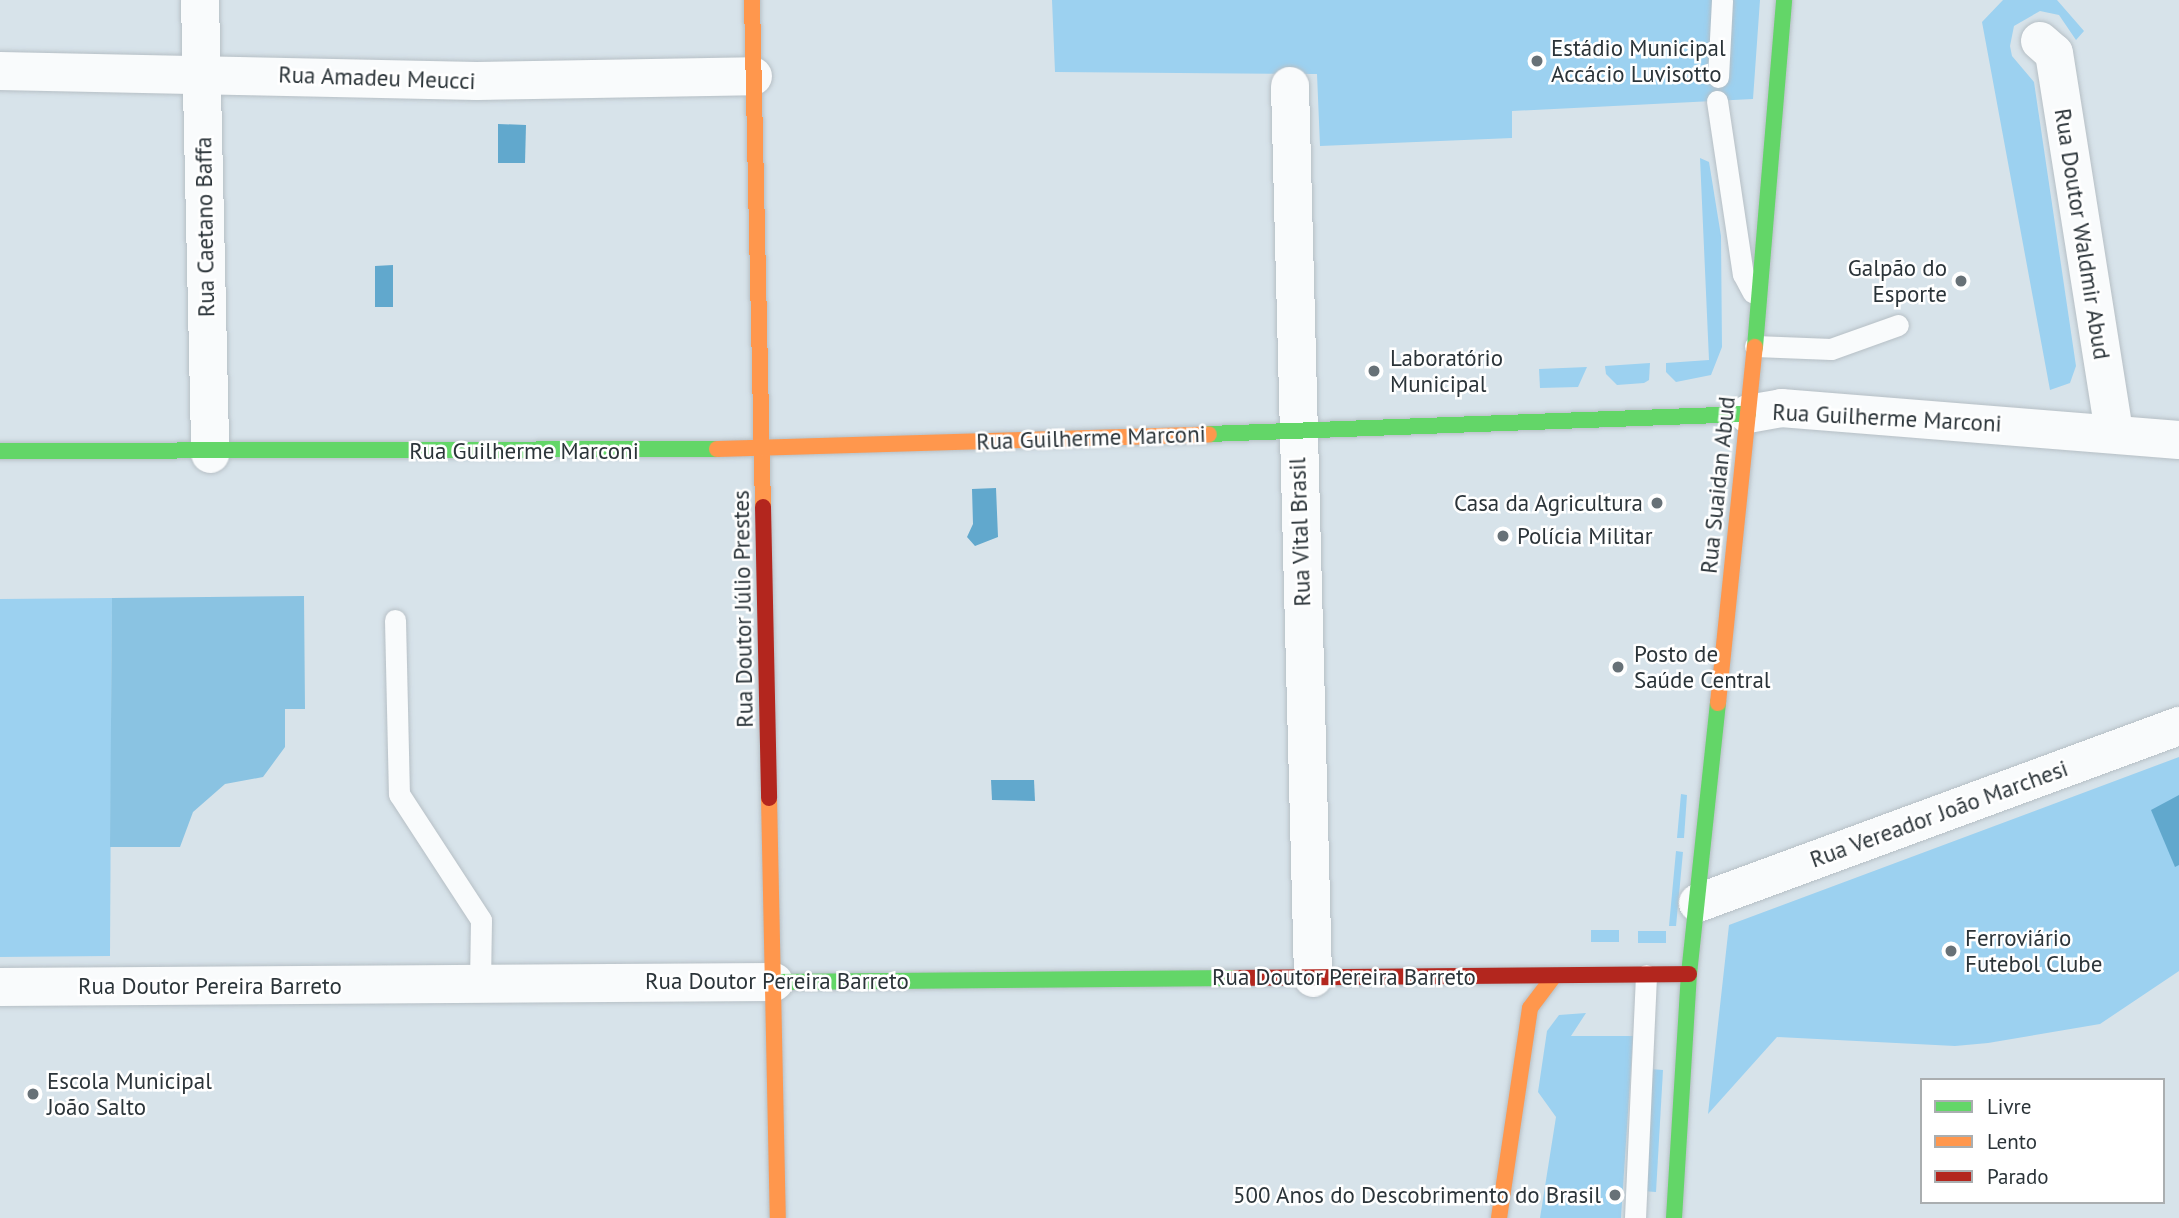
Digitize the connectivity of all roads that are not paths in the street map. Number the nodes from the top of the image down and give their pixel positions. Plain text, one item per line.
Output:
1 (200, 0) edge
2 (752, 0) edge
3 (1722, 0) edge
4 (1784, 0) edge
5 (2040, 41) dead end
6 (0, 71) edge
7 (202, 73) junction
8 (754, 76) junction
9 (1718, 77) dead end
10 (1290, 86) dead end
11 (1717, 101) dead end
12 (1759, 304) junction
13 (1899, 325) dead end
14 (1755, 345) junction
15 (1748, 414) junction
16 (1297, 430) junction
17 (2099, 431) junction
18 (2179, 440) edge
19 (762, 449) junction
20 (0, 451) edge
21 (210, 454) junction
22 (395, 620) dead end
23 (2179, 726) edge
24 (1698, 903) junction
25 (1689, 974) junction
26 (1553, 975) junction
27 (1646, 975) junction
28 (1505, 976) junction
29 (1313, 978) junction
30 (774, 982) junction
31 (480, 983) junction
32 (0, 987) edge
33 (1530, 1008) junction
34 (778, 1218) edge
35 (1499, 1218) edge
36 (1634, 1218) edge
37 (1674, 1218) edge

1 - 7 street, Rua Caetano Baffa
2 - 8 street, Rua Doutor Júlio Prestes
3 - 9 lane
4 - 12 street, Rua Suaidan Abud
5 - 17 street, Rua Doutor Waldmir Abud
6 - 7 street, Rua Amadeu Meucci
7 - 8 street, Rua Amadeu Meucci
7 - 21 street, Rua Caetano Baffa
8 - 19 street, Rua Doutor Júlio Prestes
10 - 16 street, Rua Vital Brasil
11 - 12 lane
12 - 14 street, Rua Suaidan Abud
13 - 14 lane
14 - 15 street, Rua Suaidan Abud
15 - 16 street, Rua Guilherme Marconi
15 - 17 street, Rua Guilherme Marconi
15 - 24 street, Rua Suaidan Abud
16 - 19 street, Rua Guilherme Marconi
16 - 29 street, Rua Vital Brasil
17 - 18 street, Rua Guilherme Marconi
19 - 21 street, Rua Guilherme Marconi
19 - 30 street, Rua Doutor Júlio Prestes
20 - 21 street, Rua Guilherme Marconi
22 - 31 lane
23 - 24 street, Rua Vereador João Marchesi
24 - 25 street, Rua Suaidan Abud
25 - 27 street, Rua Doutor Pereira Barreto
25 - 37 street, Rua Suaidan Abud
26 - 27 street, Rua Doutor Pereira Barreto
26 - 28 street, Rua Doutor Pereira Barreto
26 - 33 street
27 - 36 lane
28 - 29 street, Rua Doutor Pereira Barreto
28 - 33 street
29 - 30 street, Rua Doutor Pereira Barreto
30 - 31 street, Rua Doutor Pereira Barreto
30 - 34 street, Rua Doutor Júlio Prestes
31 - 32 street, Rua Doutor Pereira Barreto
33 - 35 street

